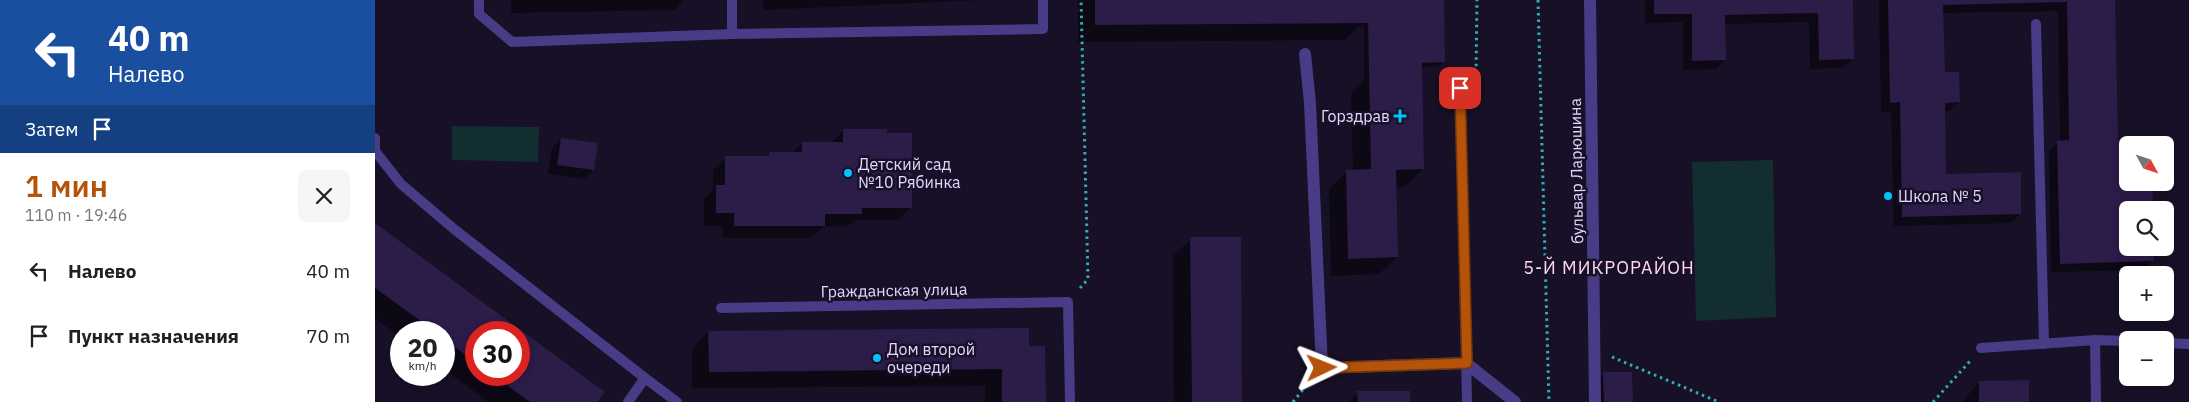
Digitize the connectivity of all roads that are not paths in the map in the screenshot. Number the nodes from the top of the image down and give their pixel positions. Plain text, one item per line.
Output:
1 (479, 0) edge
2 (732, 0) edge
3 (1043, 0) edge
4 (1590, 0) edge
5 (2036, 24) dead end
6 (732, 34) junction
7 (1305, 54) dead end
8 (1460, 88) road end
9 (375, 138) edge
10 (721, 308) dead end
11 (2095, 340) junction
12 (2119, 341) edge
13 (2174, 343) edge
14 (2045, 344) junction
15 (2189, 344) edge
16 (1981, 348) road end
17 (1467, 363) junction
18 (645, 378) junction
19 (628, 402) edge
20 (677, 402) edge
21 (1070, 402) edge
22 (1467, 402) edge
23 (1515, 402) edge
24 (1595, 402) edge
25 (2096, 402) edge

1 - 6 lane
2 - 6 lane
3 - 6 lane
4 - 24 street, бульвар Ларюшина
5 - 14 lane
7 - 17 street
8 - 17 lane
9 - 18 lane
10 - 21 lane, Гражданская улица
11 - 12 lane
11 - 14 lane
11 - 25 lane
13 - 15 lane
14 - 16 lane
17 - 22 lane
17 - 23 street
18 - 19 lane
18 - 20 lane

